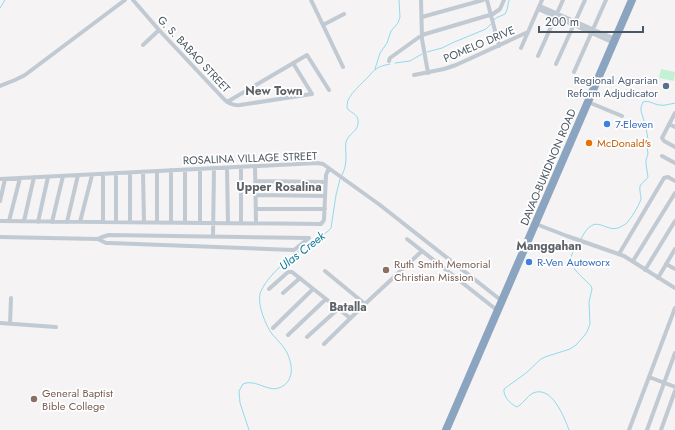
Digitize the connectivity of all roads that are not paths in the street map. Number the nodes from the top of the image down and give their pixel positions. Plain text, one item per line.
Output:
1 (125, 0) edge
2 (133, 0) edge
3 (317, 0) edge
4 (421, 0) edge
5 (483, 0) edge
6 (487, 0) edge
7 (504, 0) edge
8 (542, 0) edge
9 (564, 0) edge
10 (585, 0) edge
11 (606, 0) edge
12 (632, 0) edge
13 (312, 1) edge
14 (539, 8) junction
15 (344, 14) dead end
16 (557, 15) junction
17 (491, 16) junction
18 (422, 17) junction
19 (575, 23) junction
20 (323, 24) junction
21 (159, 30) junction
22 (592, 31) junction
23 (528, 32) junction
24 (422, 35) junction
25 (614, 41) junction
26 (143, 46) dead end
27 (499, 46) junction
28 (521, 48) dead end
29 (538, 56) dead end
30 (390, 61) dead end
31 (293, 63) junction
32 (556, 64) dead end
33 (343, 67) dead end
34 (574, 72) dead end
35 (428, 73) junction
36 (414, 75) dead end
37 (0, 86) edge
38 (329, 90) dead end
39 (227, 102) junction
40 (588, 102) junction
41 (675, 113) edge
42 (622, 116) dead end
43 (669, 124) junction
44 (675, 127) edge
45 (675, 147) edge
46 (662, 156) dead end
47 (675, 163) edge
48 (255, 166) junction
49 (241, 167) junction
50 (214, 168) junction
51 (227, 168) junction
52 (328, 168) junction
53 (200, 169) junction
54 (171, 170) junction
55 (185, 170) junction
56 (157, 171) junction
57 (143, 172) junction
58 (116, 173) junction
59 (130, 173) junction
60 (103, 174) junction
61 (78, 175) junction
62 (92, 175) junction
63 (63, 176) junction
64 (48, 177) junction
65 (20, 178) junction
66 (34, 178) junction
67 (0, 179) edge
68 (5, 179) junction
69 (256, 181) junction
70 (675, 181) edge
71 (326, 182) junction
72 (675, 194) edge
73 (256, 195) junction
74 (325, 196) junction
75 (0, 201) edge
76 (256, 209) junction
77 (325, 209) junction
78 (0, 221) edge
79 (10, 221) junction
80 (24, 221) junction
81 (675, 221) edge
82 (38, 222) junction
83 (52, 222) junction
84 (66, 222) junction
85 (80, 222) junction
86 (103, 222) junction
87 (116, 222) junction
88 (130, 222) junction
89 (144, 222) junction
90 (157, 222) junction
91 (171, 223) junction
92 (185, 223) junction
93 (200, 223) junction
94 (214, 223) junction
95 (228, 223) junction
96 (241, 223) junction
97 (256, 223) junction
98 (536, 224) junction
99 (213, 236) junction
100 (0, 237) edge
101 (98, 239) junction
102 (407, 239) dead end
103 (422, 251) junction
104 (674, 251) edge
105 (619, 254) junction
106 (633, 261) junction
107 (666, 264) junction
108 (675, 269) edge
109 (645, 270) junction
110 (324, 271) dead end
111 (300, 278) junction
112 (658, 278) junction
113 (675, 288) edge
114 (268, 289) dead end
115 (313, 289) junction
116 (283, 293) dead end
117 (12, 298) dead end
118 (326, 299) junction
119 (502, 302) junction
120 (365, 304) junction
121 (338, 309) junction
122 (675, 309) edge
123 (498, 312) junction
124 (350, 318) junction
125 (0, 324) edge
126 (10, 324) junction
127 (56, 327) dead end
128 (273, 328) dead end
129 (288, 335) dead end
130 (307, 337) dead end
131 (324, 344) dead end
132 (675, 353) edge
133 (649, 377) junction
134 (664, 382) junction
135 (675, 386) edge
136 (675, 391) edge
137 (447, 430) edge
138 (629, 430) edge
139 (647, 430) edge
140 (661, 430) edge

1 - 37 street
2 - 21 street, G. S. BABAO STREET
3 - 13 street
4 - 18 street
5 - 18 street
6 - 17 street
7 - 17 street
8 - 14 street
9 - 16 street
10 - 19 street
11 - 22 street
12 - 25 highway, DAVAO-BUKIDNON ROAD
13 - 20 street
14 - 16 street
14 - 23 street
15 - 20 street
16 - 19 street
16 - 29 street
17 - 24 street
17 - 27 street
18 - 24 street
19 - 22 street
19 - 32 street
20 - 33 street
21 - 26 street
21 - 39 street, G. S. BABAO STREET
22 - 25 street
22 - 34 street
23 - 27 street, POMELO DRIVE
23 - 28 street
24 - 30 street
24 - 35 street
25 - 40 highway, DAVAO-BUKIDNON ROAD
27 - 35 street, POMELO DRIVE
31 - 38 street
31 - 39 street
31 - 39 street
35 - 36 street, POMELO DRIVE
40 - 42 street
40 - 98 highway, DAVAO-BUKIDNON ROAD
41 - 43 street
43 - 44 street
43 - 45 street
46 - 47 street
48 - 49 street, ROSALINA VILLAGE STREET
48 - 52 street, ROSALINA VILLAGE STREET
48 - 69 street
49 - 51 street, ROSALINA VILLAGE STREET
49 - 96 street
50 - 51 street, ROSALINA VILLAGE STREET
50 - 53 street, ROSALINA VILLAGE STREET
50 - 94 street
51 - 95 street
52 - 71 street
52 - 119 street, ROSALINA VILLAGE STREET
53 - 55 street, ROSALINA VILLAGE STREET
53 - 93 street
54 - 55 street, ROSALINA VILLAGE STREET
54 - 56 street, ROSALINA VILLAGE STREET
54 - 91 street
55 - 92 street
56 - 57 street, ROSALINA VILLAGE STREET
56 - 90 street
57 - 59 street, ROSALINA VILLAGE STREET
57 - 89 street
58 - 59 street, ROSALINA VILLAGE STREET
58 - 60 street, ROSALINA VILLAGE STREET
58 - 87 street
59 - 88 street
60 - 62 street, ROSALINA VILLAGE STREET
60 - 86 street
61 - 62 street, ROSALINA VILLAGE STREET
61 - 63 street, ROSALINA VILLAGE STREET
61 - 84 street
62 - 85 street
63 - 64 street, ROSALINA VILLAGE STREET
63 - 83 street
64 - 66 street, ROSALINA VILLAGE STREET
64 - 82 street
65 - 66 street, ROSALINA VILLAGE STREET
65 - 68 street, ROSALINA VILLAGE STREET
65 - 79 street
66 - 80 street
67 - 68 street, ROSALINA VILLAGE STREET
68 - 75 street
69 - 71 street
69 - 73 street
70 - 105 street
71 - 74 street
72 - 106 street
73 - 74 street
73 - 76 street
74 - 77 street
76 - 77 street
76 - 97 street
77 - 97 street
78 - 79 street
79 - 80 street
80 - 82 street
81 - 109 street
82 - 83 street
83 - 84 street
84 - 85 street
85 - 86 street
86 - 87 street
87 - 88 street
88 - 89 street
89 - 90 street
90 - 91 street
91 - 92 street
92 - 93 street
93 - 94 street
94 - 95 street
94 - 99 street
95 - 96 street
96 - 97 street
98 - 105 street
98 - 119 highway, DAVAO-BUKIDNON ROAD
99 - 101 street
99 - 101 street
100 - 101 street
102 - 103 street
103 - 120 street
103 - 123 street
104 - 107 street
105 - 106 street
106 - 109 street
107 - 108 street
107 - 112 street
109 - 112 street
110 - 120 street
111 - 114 street
111 - 115 street
111 - 116 street
112 - 113 street
115 - 118 street
115 - 128 street
117 - 126 street
118 - 121 street
118 - 129 street
119 - 123 highway, DAVAO-BUKIDNON ROAD
120 - 124 street
121 - 124 street
121 - 130 street
122 - 133 street
123 - 137 highway, DAVAO-BUKIDNON ROAD
124 - 131 street
125 - 126 street
126 - 127 street
132 - 134 street
133 - 134 street
133 - 138 street
134 - 135 street
134 - 139 street
136 - 140 street

